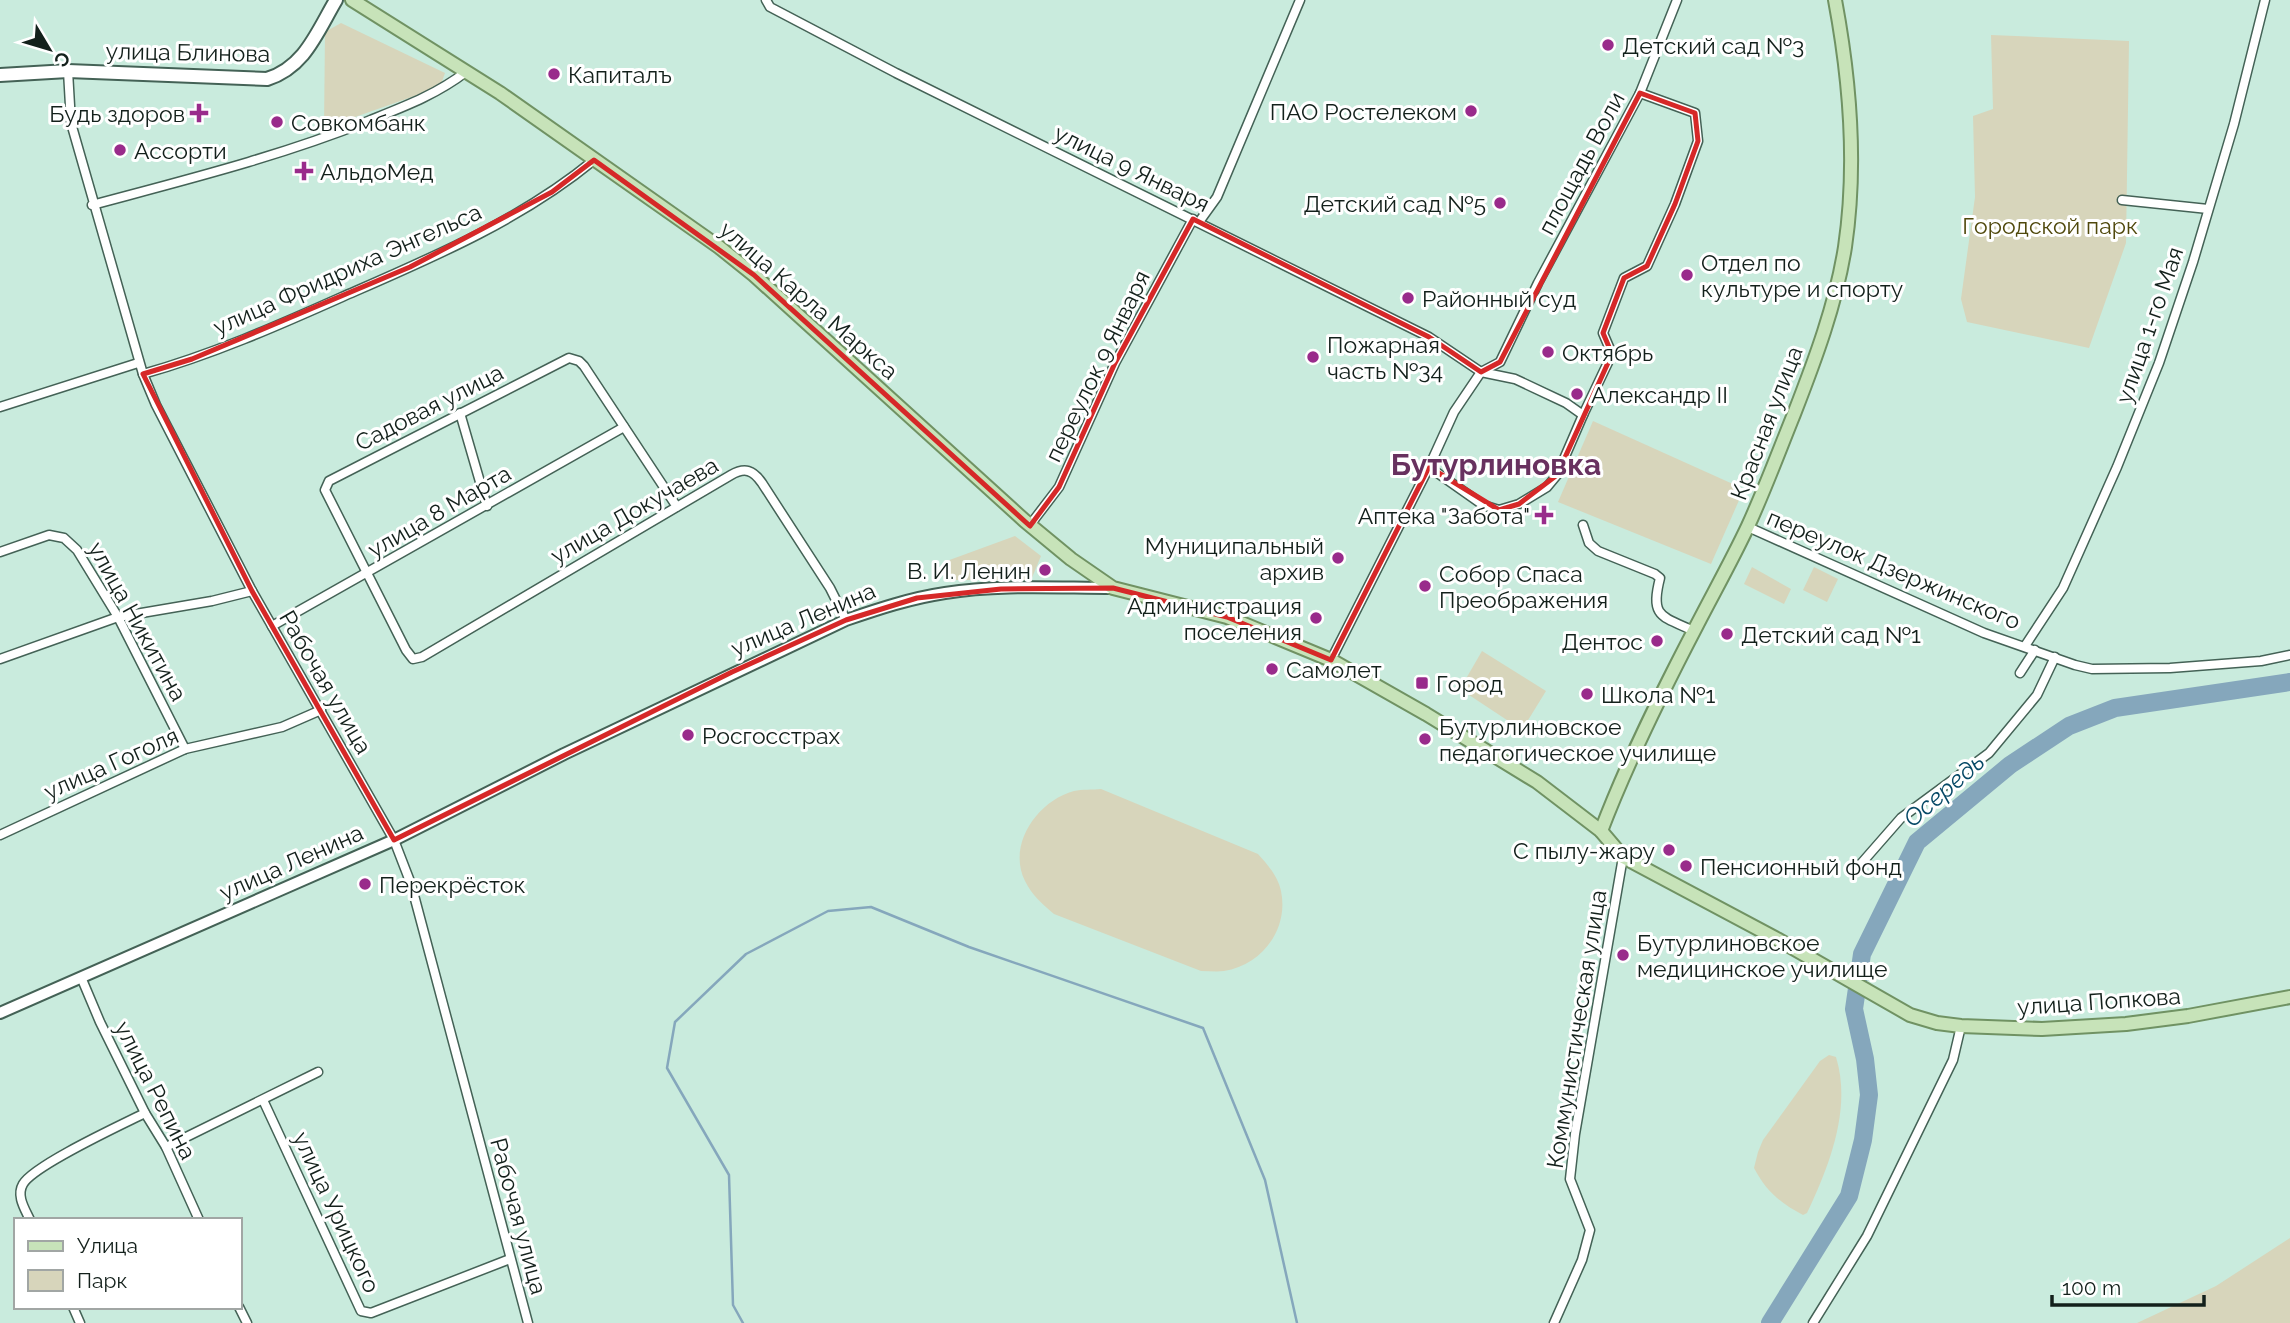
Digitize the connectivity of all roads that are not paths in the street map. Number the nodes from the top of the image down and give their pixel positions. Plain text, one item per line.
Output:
1 (336, 0) edge
2 (352, 0) edge
3 (766, 0) edge
4 (1300, 0) edge
5 (1677, 0) edge
6 (1835, 0) edge
7 (2265, 0) edge
8 (68, 71) junction
9 (467, 71) junction
10 (0, 75) edge
11 (1640, 93) junction
12 (594, 160) junction
13 (2122, 200) dead end
14 (92, 205) junction
15 (2208, 209) junction
16 (1196, 221) junction
17 (138, 363) junction
18 (1481, 372) junction
19 (142, 374) junction
20 (0, 407) edge
21 (460, 413) junction
22 (1583, 415) junction
23 (624, 427) junction
24 (1429, 467) junction
25 (487, 506) junction
26 (677, 507) junction
27 (1030, 525) junction
28 (1583, 525) dead end
29 (1748, 527) junction
30 (0, 552) edge
31 (366, 575) junction
32 (1113, 588) junction
33 (252, 591) junction
34 (118, 617) junction
35 (846, 620) junction
36 (272, 626) junction
37 (1694, 631) junction
38 (2025, 646) junction
39 (2035, 650) junction
40 (2290, 655) edge
41 (422, 657) joint
42 (2055, 657) junction
43 (0, 659) edge
44 (1331, 660) junction
45 (2020, 673) dead end
46 (321, 710) junction
47 (186, 749) junction
48 (1601, 831) junction
49 (1, 834) edge
50 (394, 840) junction
51 (1623, 858) junction
52 (1859, 866) dead end
53 (81, 977) junction
54 (2290, 997) edge
55 (0, 1013) edge
56 (1910, 1015) joint
57 (1961, 1026) junction
58 (318, 1072) dead end
59 (263, 1100) junction
60 (145, 1113) junction
61 (166, 1147) junction
62 (29, 1218) edge
63 (198, 1218) edge
64 (510, 1259) junction
65 (528, 1323) edge
66 (1555, 1323) edge
67 (1813, 1323) edge

1 - 8 main road, улица Блинова
2 - 9 main road, улица Карла Маркса
3 - 16 street, улица 9 Января
4 - 16 street, переулок 9 Января
5 - 11 street
6 - 29 main road, Красная улица
7 - 15 street, улица 1-го Мая
8 - 10 main road, улица Блинова
8 - 14 street, Рабочая улица
9 - 12 main road, улица Карла Маркса
9 - 14 street
11 - 18 street, площадь Воли
11 - 22 street, площадь Воли
12 - 19 street, улица Фридриха Энгельса
12 - 27 main road, улица Карла Маркса
13 - 15 street
14 - 17 street, Рабочая улица
15 - 38 street, улица 1-го Мая
16 - 18 street, улица 9 Января
16 - 27 street, переулок 9 Января
17 - 19 street, Рабочая улица
17 - 20 street
18 - 22 street
18 - 24 street, площадь Воли
19 - 33 street, Рабочая улица
21 - 23 street, Садовая улица
21 - 25 street
21 - 31 street, Садовая улица
22 - 24 street, площадь Воли
23 - 25 street, улица 8 Марта
23 - 26 street, Садовая улица
24 - 44 street, площадь Воли
25 - 31 street, улица 8 Марта
26 - 35 street, улица Докучаева
26 - 41 street, улица Докучаева
27 - 32 main road, улица Карла Маркса
28 - 37 street
29 - 37 main road, Красная улица
29 - 38 street, переулок Дзержинского
30 - 34 street, улица Никитина
31 - 36 street, улица 8 Марта
31 - 41 street, Садовая улица
32 - 35 street, улица Ленина
32 - 44 main road, улица Ленина
33 - 34 street
33 - 36 street, Рабочая улица
34 - 43 street
34 - 47 street, улица Никитина
35 - 50 street, улица Ленина
36 - 46 street, Рабочая улица
37 - 48 main road, Красная улица
38 - 39 street, переулок Дзержинского
39 - 42 street, переулок Дзержинского
39 - 45 street
40 - 42 street, переулок Дзержинского
42 - 52 street
44 - 48 main road, улица Ленина
46 - 47 street, улица Гоголя
46 - 50 street, Рабочая улица
47 - 49 street, улица Гоголя
48 - 51 main road, улица Ленина
50 - 53 street, улица Ленина
50 - 64 street, Рабочая улица
51 - 56 main road, улица Ленина
51 - 66 street, Коммунистическая улица
53 - 55 street, улица Ленина
53 - 60 street, улица Репина
54 - 57 main road, улица Попкова
56 - 57 main road, улица Попкова
57 - 67 street
58 - 59 street
59 - 61 street
59 - 64 street, улица Урицкого
60 - 61 street, улица Репина
60 - 62 street
61 - 63 street, улица Репина
64 - 65 street, Рабочая улица

